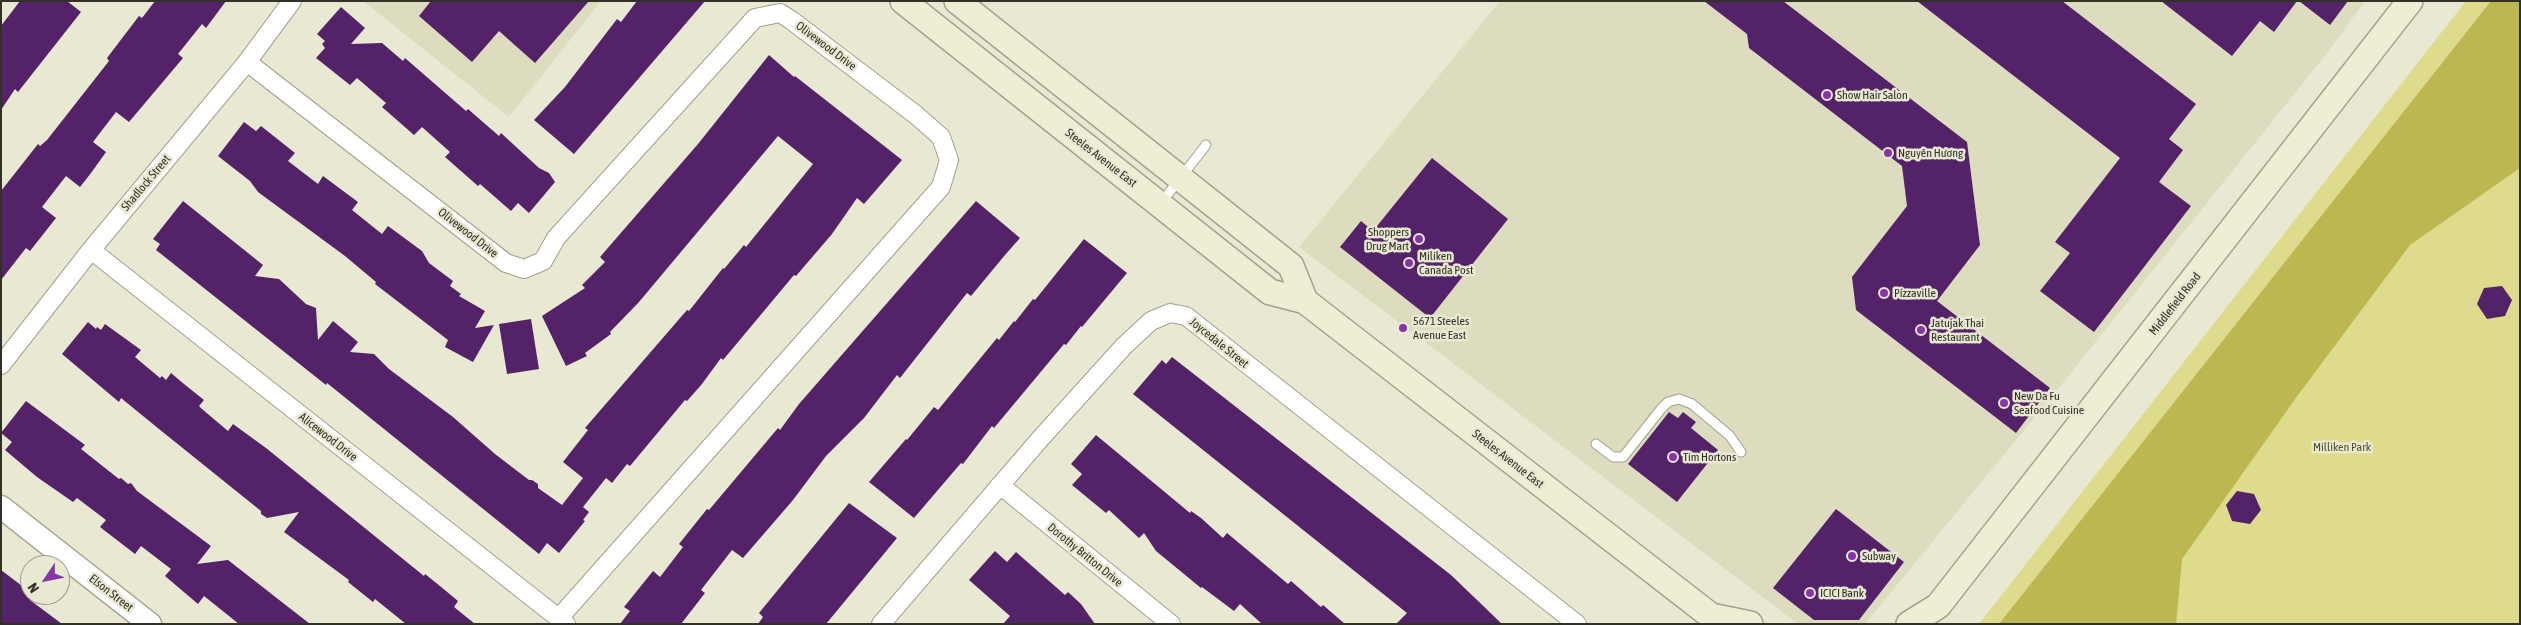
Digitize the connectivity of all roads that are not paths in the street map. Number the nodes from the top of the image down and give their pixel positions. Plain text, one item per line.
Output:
1 (292, 1) edge
2 (903, 1) edge
3 (957, 1) edge
4 (2410, 1) edge
5 (246, 62) junction
6 (1206, 145) dead end
7 (1181, 179) junction
8 (1160, 205) junction
9 (91, 250) junction
10 (1305, 301) junction
11 (1, 365) edge
12 (1596, 444) dead end
13 (1741, 452) dead end
14 (1000, 485) junction
15 (1, 507) edge
16 (1940, 615) edge
17 (1712, 620) edge
18 (562, 621) edge
19 (150, 624) edge
20 (881, 624) edge
21 (1171, 624) edge
22 (1577, 624) edge
23 (1750, 624) edge
24 (1909, 624) edge

1 - 5 street, Shadlock Street
2 - 8 main road, Steeles Avenue East
3 - 7 main road
4 - 16 main road, Middlefield Road
5 - 9 street, Shadlock Street
5 - 18 street, Olivewood Drive
6 - 7 lane
7 - 8 lane
7 - 10 main road
8 - 10 main road, Steeles Avenue East
9 - 11 street, Shadlock Street
9 - 18 street, Alicewood Drive
10 - 17 main road, Steeles Avenue East
12 - 13 lane
14 - 20 street, Joycedale Street
14 - 21 street, Dorothy Britton Drive
14 - 22 street, Joycedale Street
15 - 19 street, Elson Street
16 - 24 main road, Middlefield Road
17 - 23 main road, Steeles Avenue East

